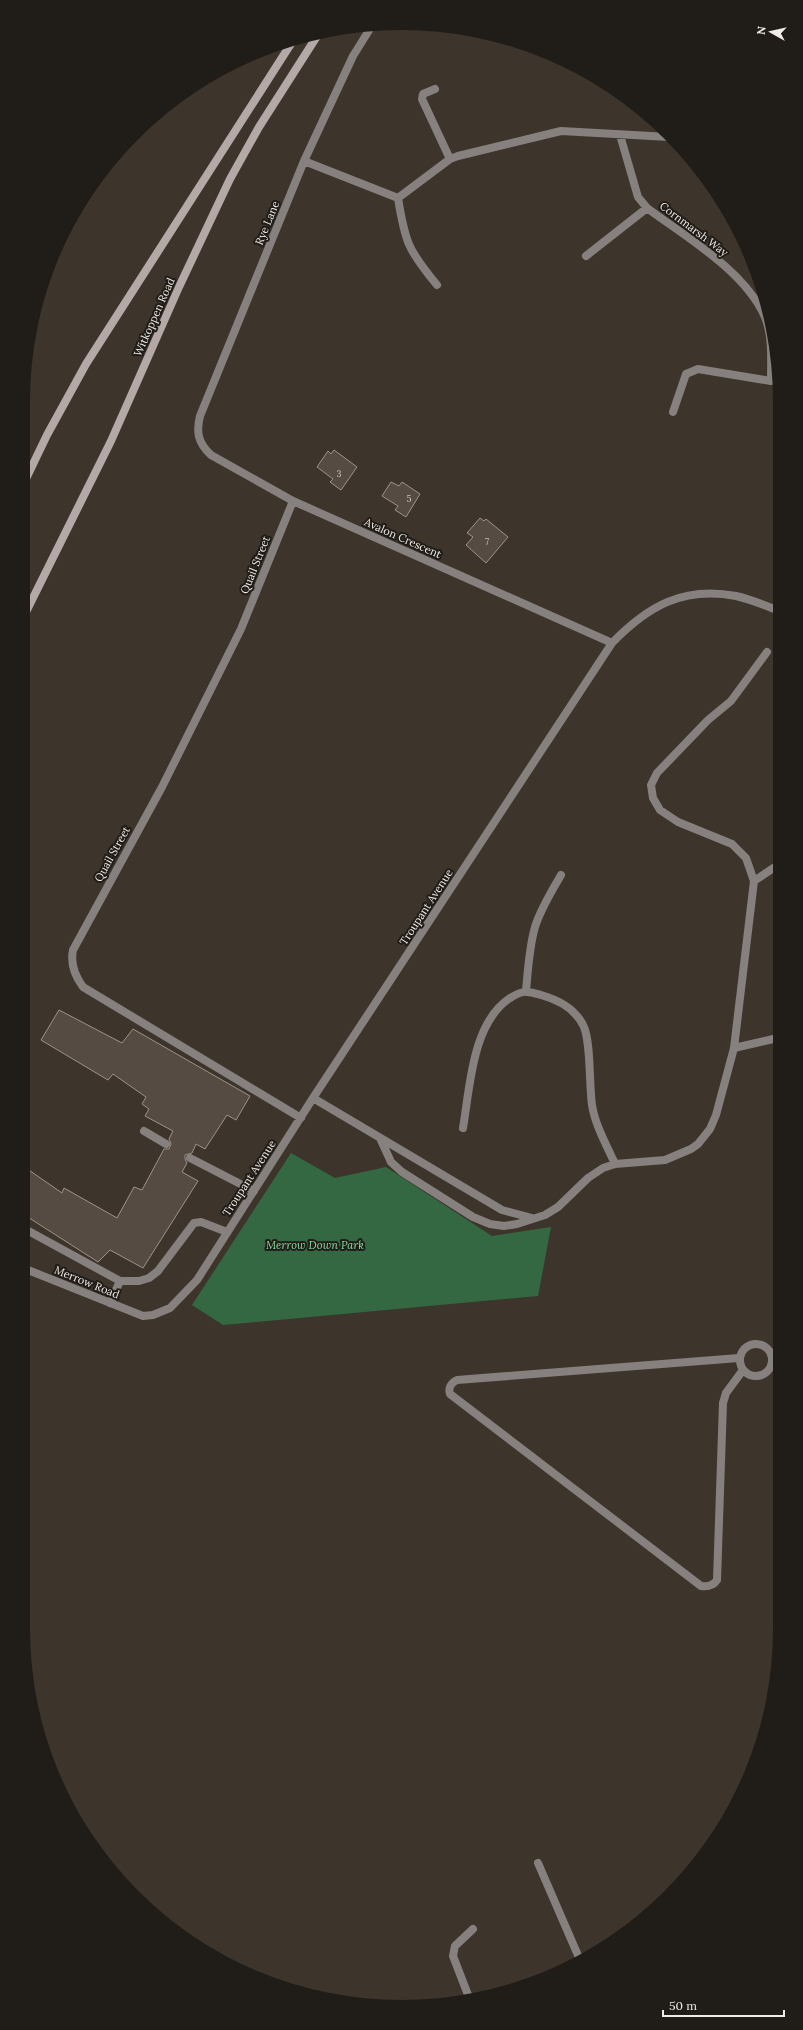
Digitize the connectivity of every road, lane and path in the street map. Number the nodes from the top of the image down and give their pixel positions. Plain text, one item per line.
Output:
1 (369, 32) edge
2 (314, 41) edge
3 (289, 48) edge
4 (435, 89) dead end
5 (620, 135) junction
6 (662, 137) edge
7 (450, 159) junction
8 (304, 161) junction
9 (398, 198) junction
10 (647, 208) junction
11 (586, 256) dead end
12 (437, 284) dead end
13 (762, 314) edge
14 (770, 358) edge
15 (673, 412) dead end
16 (198, 436) joint
17 (30, 471) edge
18 (293, 501) junction
19 (30, 604) edge
20 (773, 609) edge
21 (612, 643) junction
22 (767, 652) dead end
23 (773, 868) edge
24 (562, 875) dead end
25 (754, 881) junction
26 (526, 992) junction
27 (773, 1039) edge
28 (734, 1048) junction
29 (313, 1098) junction
30 (301, 1118) junction
31 (463, 1128) dead end
32 (144, 1131) dead end
33 (380, 1138) junction
34 (166, 1144) dead end
35 (190, 1158) dead end
36 (615, 1164) junction
37 (254, 1191) junction
38 (533, 1218) junction
39 (30, 1232) edge
40 (227, 1232) junction
41 (30, 1271) edge
42 (120, 1280) junction
43 (110, 1303) junction
44 (143, 1316) joint
45 (773, 1356) edge
46 (739, 1358) junction
47 (773, 1364) edge
48 (743, 1370) junction
49 (538, 1862) dead end
50 (473, 1929) dead end
51 (578, 1955) edge
52 (468, 1994) edge

1 - 8 street, Rye Lane
2 - 19 main road, Witkoppen Road
3 - 17 main road
4 - 7 street
5 - 6 street
5 - 7 street
5 - 10 street, Cornmarsh Way
7 - 9 street
8 - 9 street
8 - 16 street, Rye Lane
9 - 12 street
10 - 11 street
10 - 13 street, Cornmarsh Way
14 - 15 street, Cornmarsh Way
16 - 18 street, Avalon Crescent
18 - 21 street, Avalon Crescent
18 - 30 street, Quail Street
20 - 21 street, Troupant Avenue
21 - 29 street, Troupant Avenue
22 - 25 street
23 - 25 street
24 - 26 street
25 - 28 street
26 - 31 street
26 - 36 street
27 - 28 street
28 - 36 street
29 - 30 street, Troupant Avenue
29 - 33 street
30 - 37 street, Troupant Avenue
32 - 34 street
33 - 38 street
33 - 38 street
35 - 37 street
36 - 38 street
37 - 40 street, Troupant Avenue
39 - 42 street
40 - 42 street
40 - 44 street, Troupant Avenue
41 - 43 street, Merrow Road
42 - 43 street
43 - 44 street, Merrow Road
45 - 46 street
46 - 48 street
46 - 48 street
47 - 48 street
49 - 51 street
50 - 52 street

